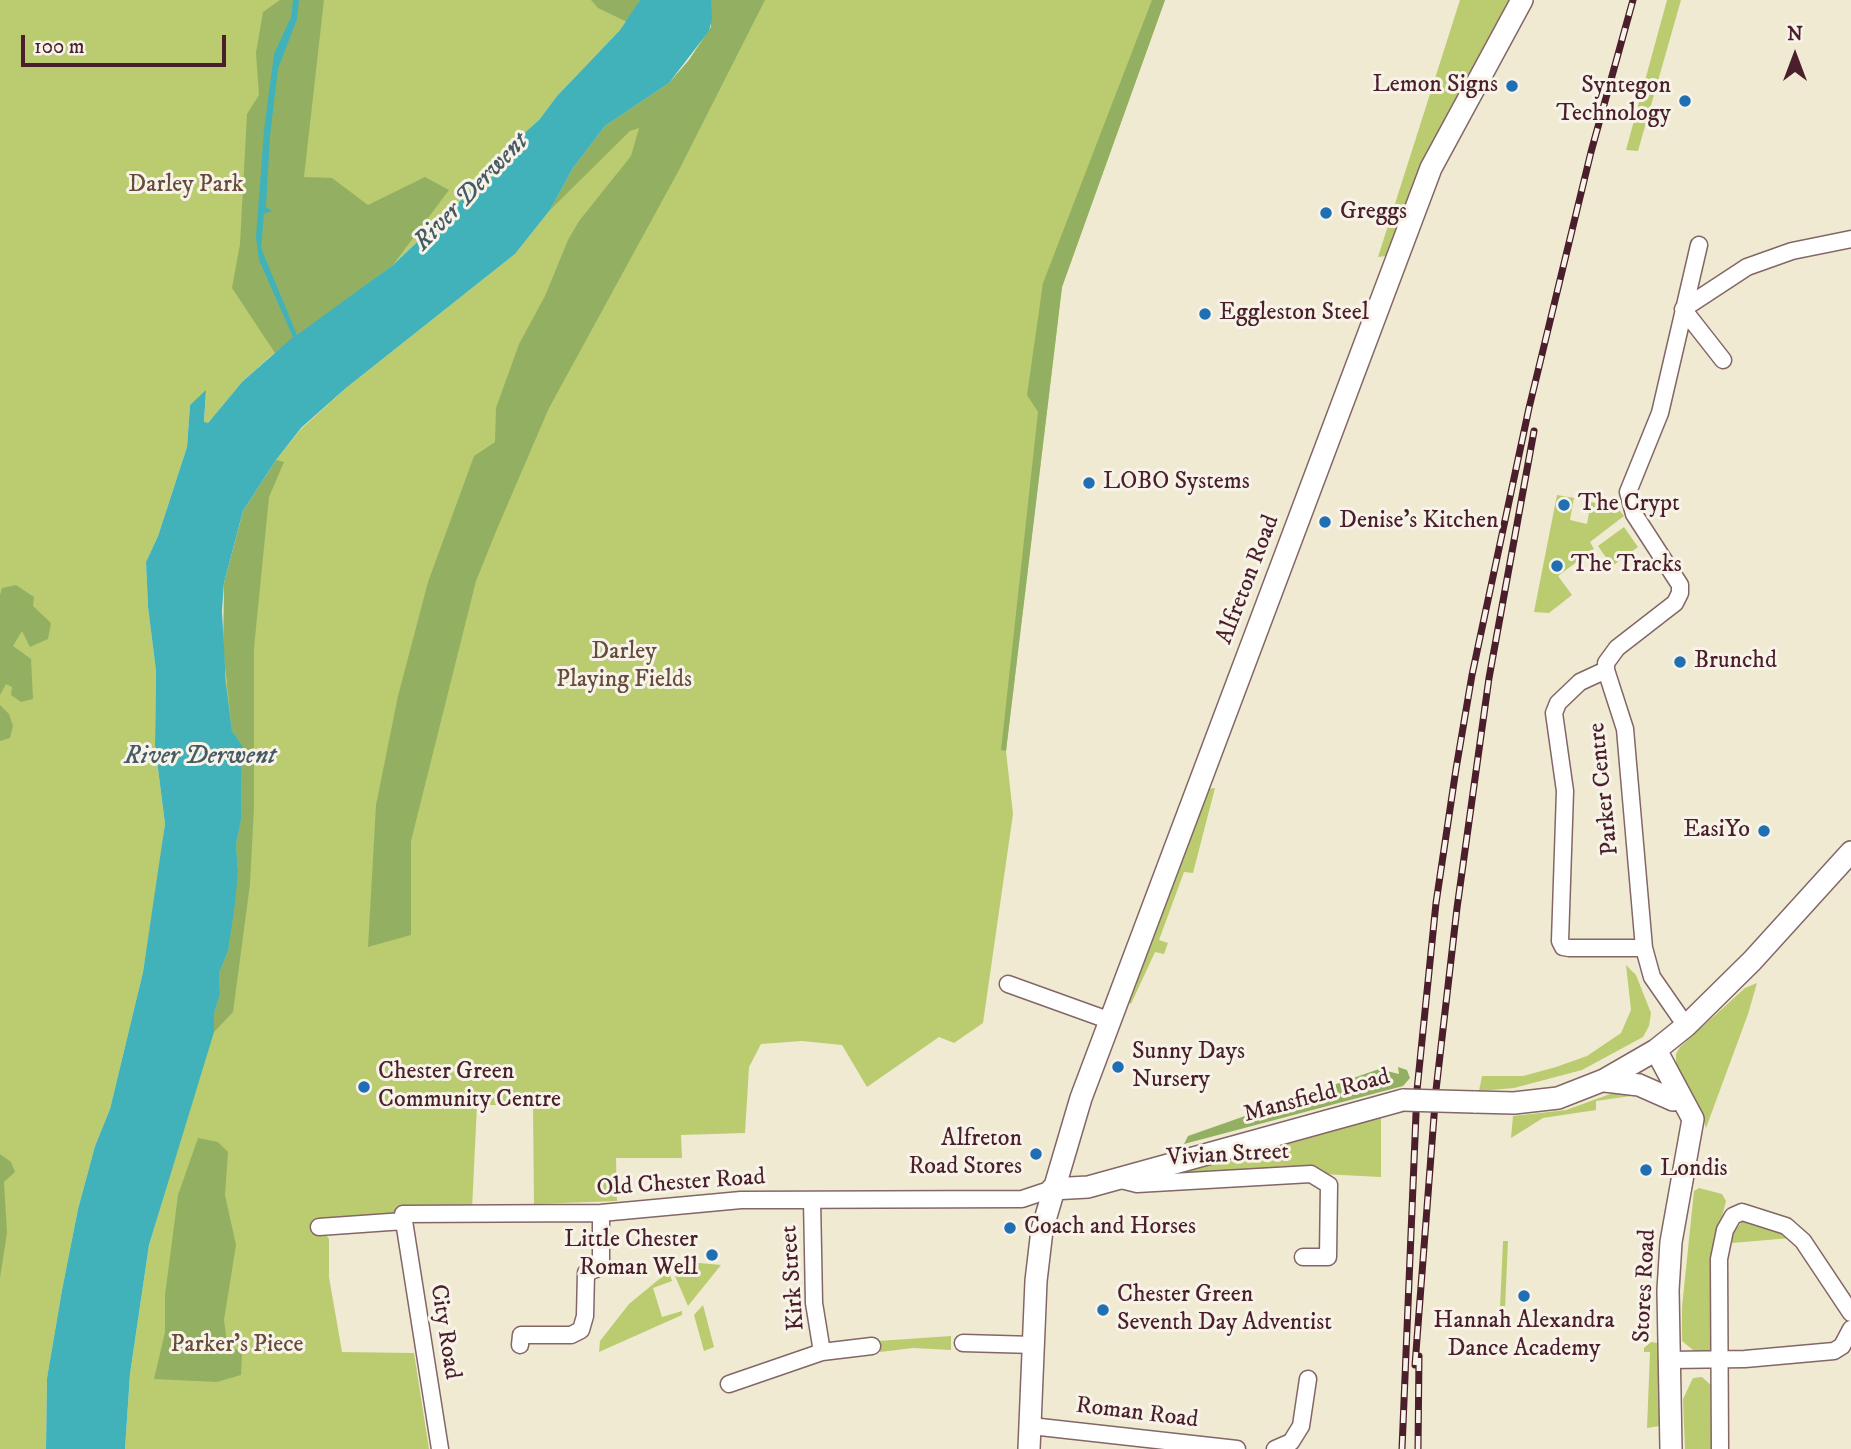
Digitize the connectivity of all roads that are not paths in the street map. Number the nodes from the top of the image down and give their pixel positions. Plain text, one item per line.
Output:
1 (1522, 0) edge
2 (1851, 239) edge
3 (1699, 246) dead end
4 (1692, 271) junction
5 (1722, 280) junction
6 (1683, 309) junction
7 (1723, 360) dead end
8 (1606, 670) junction
9 (1851, 852) edge
10 (1644, 948) junction
11 (1008, 984) dead end
12 (1108, 1020) junction
13 (1686, 1026) junction
14 (1651, 1053) junction
15 (1604, 1080) junction
16 (1673, 1100) junction
17 (1692, 1127) junction
18 (1116, 1179) junction
19 (1052, 1189) junction
20 (812, 1200) junction
21 (601, 1213) junction
22 (404, 1221) junction
23 (319, 1227) dead end
24 (1303, 1257) dead end
25 (1851, 1313) edge
26 (1851, 1329) edge
27 (962, 1343) dead end
28 (520, 1345) dead end
29 (1034, 1345) junction
30 (872, 1346) dead end
31 (822, 1352) junction
32 (1720, 1358) junction
33 (1668, 1360) junction
34 (1308, 1379) dead end
35 (729, 1384) dead end
36 (1031, 1426) junction
37 (440, 1449) edge
38 (1029, 1449) edge
39 (1237, 1449) edge
40 (1275, 1449) edge
41 (1671, 1449) edge
42 (1720, 1449) edge

1 - 12 street, Alfreton Road
2 - 5 street
3 - 4 street
4 - 5 street
4 - 6 street
5 - 6 street
6 - 7 street
6 - 8 street
8 - 10 street, Parker Centre
8 - 10 street, Parker Centre
9 - 13 street, Mansfield Road
10 - 13 street, Parker Centre
11 - 12 street
12 - 19 street, Alfreton Road
13 - 14 street, Mansfield Road
14 - 15 street, Mansfield Road
14 - 16 street
14 - 17 street, Stores Road
15 - 16 street
15 - 18 street, Mansfield Road, bridge
16 - 17 street
17 - 33 street, Stores Road
18 - 19 street, Mansfield Road
18 - 24 street, Vivian Street
19 - 20 street, Old Chester Road
19 - 29 street
20 - 21 street, Old Chester Road
20 - 31 street, Kirk Street
21 - 22 street, Old Chester Road
21 - 28 street
22 - 23 street, Old Chester Road
22 - 37 street, City Road
25 - 32 street
26 - 32 street
27 - 29 street
29 - 36 street
30 - 31 street
31 - 35 street
32 - 33 street
32 - 42 street
33 - 41 street, Stores Road
34 - 40 street
36 - 38 street
36 - 39 street, Roman Road

